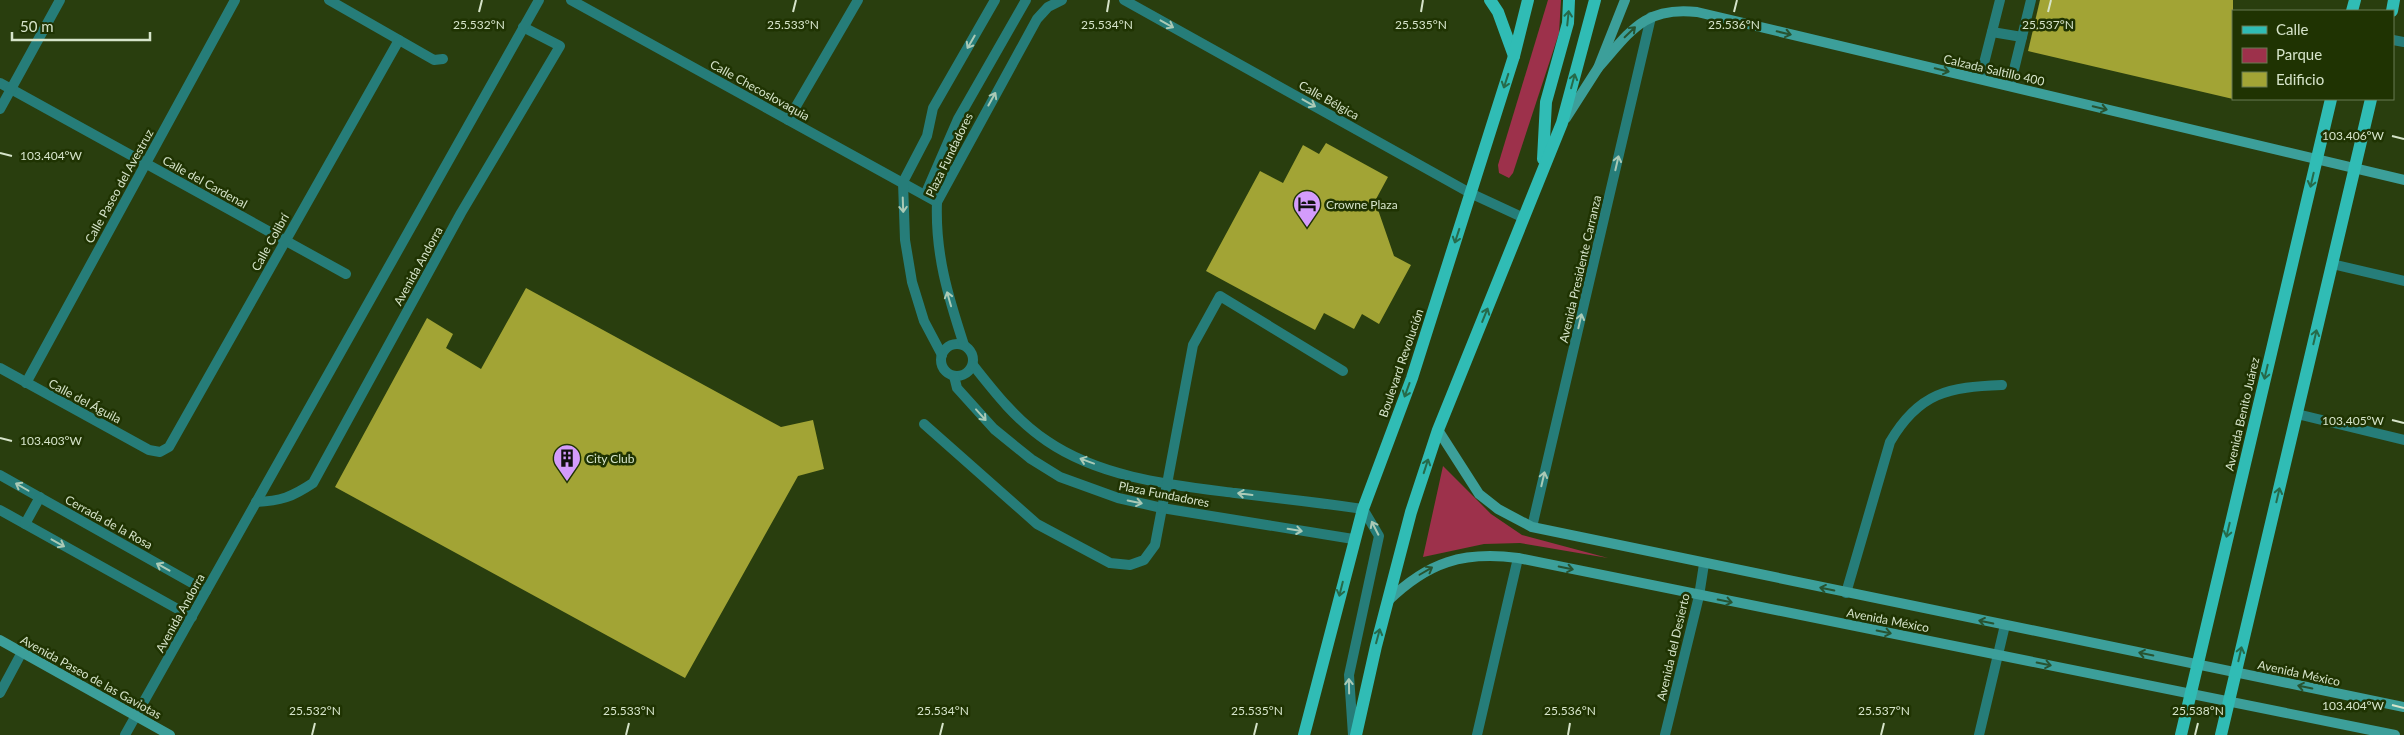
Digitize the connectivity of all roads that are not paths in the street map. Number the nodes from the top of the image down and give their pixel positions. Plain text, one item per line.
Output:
1 (60, 0) edge
2 (235, 0) edge
3 (329, 0) edge
4 (539, 0) edge
5 (571, 0) edge
6 (858, 0) edge
7 (995, 0) edge
8 (1026, 0) edge
9 (1062, 0) edge
10 (1124, 0) edge
11 (1490, 0) edge
12 (1528, 0) edge
13 (1569, 0) edge
14 (1595, 0) edge
15 (1624, 0) edge
16 (2000, 0) edge
17 (2031, 0) edge
18 (1651, 16) junction
19 (524, 27) junction
20 (1992, 32) junction
21 (2022, 37) junction
22 (399, 40) junction
23 (1514, 56) junction
24 (443, 59) dead end
25 (1598, 68) junction
26 (1980, 79) junction
27 (0, 83) edge
28 (2010, 86) junction
29 (11, 89) junction
30 (2331, 100) edge
31 (2371, 100) edge
32 (0, 108) edge
33 (788, 120) junction
34 (1562, 123) junction
35 (2317, 159) junction
36 (146, 164) junction
37 (2355, 168) junction
38 (1543, 169) junction
39 (2404, 180) edge
40 (903, 182) junction
41 (1470, 193) junction
42 (925, 195) junction
43 (937, 202) junction
44 (1524, 218) junction
45 (286, 241) junction
46 (2332, 264) junction
47 (346, 274) dead end
48 (2404, 281) edge
49 (964, 345) junction
50 (942, 355) junction
51 (973, 365) junction
52 (0, 368) edge
53 (1343, 371) dead end
54 (954, 376) junction
55 (26, 383) junction
56 (2002, 385) dead end
57 (2297, 414) junction
58 (924, 424) dead end
59 (1438, 430) junction
60 (2404, 440) edge
61 (160, 452) joint
62 (1, 478) edge
63 (1167, 484) junction
64 (40, 498) junction
65 (256, 502) junction
66 (1162, 508) junction
67 (1363, 509) junction
68 (0, 510) edge
69 (24, 524) junction
70 (1532, 527) junction
71 (1354, 539) junction
72 (1518, 558) junction
73 (1704, 564) junction
74 (206, 591) junction
75 (1846, 593) junction
76 (1699, 596) junction
77 (1388, 601) junction
78 (192, 617) junction
79 (2005, 625) junction
80 (0, 640) edge
81 (22, 652) junction
82 (1998, 655) junction
83 (2197, 664) junction
84 (2236, 673) junction
85 (0, 693) edge
86 (2190, 694) junction
87 (2229, 702) junction
88 (2404, 707) edge
89 (136, 716) junction
90 (168, 734) edge
91 (125, 735) edge
92 (1304, 735) edge
93 (1355, 735) edge
94 (1477, 735) edge
95 (1665, 735) edge
96 (1979, 735) edge
97 (2181, 735) edge
98 (2221, 735) edge
99 (2395, 735) edge

1 - 29 street
2 - 36 street, Calle Paseo del Avestruz
3 - 22 street
4 - 19 street, Avenida Andorra
5 - 33 street, Calle Checoslovaquia
6 - 33 street
7 -> 40 street
8 - 42 street
43 -> 9 street, Plaza Fundadores
10 -> 41 street, Calle Bélgica
11 - 23 main road
12 - 23 main road, Boulevard Revolución
38 -> 13 main road
34 -> 14 main road
15 - 25 street
16 - 20 street
17 - 21 street
25 -> 18 street, Calzada Saltillo 400
18 -> 26 street, Calzada Saltillo 400
70 -> 18 street, Avenida Presidente Carranza
19 - 65 street, Avenida Andorra
19 - 65 street, Avenida Andorra
20 - 21 street
20 - 26 street
21 - 28 street
22 - 24 street
22 - 45 street, Calle Colibrí
23 -> 41 main road, Boulevard Revolución
25 - 34 street
26 - 28 street, Calzada Saltillo 400
27 - 29 street, Calle del Cardenal
28 -> 35 street, Calzada Saltillo 400
29 - 32 street
29 - 36 street, Calle del Cardenal
30 - 35 main road, Avenida Benito Juárez
31 - 37 main road
33 - 40 street, Calle Checoslovaquia
34 - 38 main road
35 - 37 street, Calzada Saltillo 400
35 -> 83 main road, Avenida Benito Juárez
36 - 45 street, Calle del Cardenal
36 - 55 street, Calle Paseo del Avestruz
37 - 39 street, Calzada Saltillo 400
37 - 46 main road
38 - 44 main road
40 - 42 street, Calle Checoslovaquia
40 -> 50 street
41 - 44 street, Calle Bélgica
41 -> 67 main road, Boulevard Revolución
42 - 43 street, Calle Checoslovaquia
49 -> 43 street, Plaza Fundadores
59 -> 44 main road
45 - 47 street, Calle del Cardenal
45 - 61 street, Calle Colibrí
46 - 48 street
57 -> 46 main road
49 - 50 street
49 - 51 street
50 - 54 street
51 - 54 street
63 -> 51 street, Plaza Fundadores
52 - 55 street, Calle del Águila
53 - 63 street
54 -> 66 street, Plaza Fundadores
55 - 61 street, Calle del Águila
56 - 75 street
57 - 60 street
84 -> 57 main road
58 - 66 street
59 - 70 street, Avenida México
77 -> 59 main road
64 -> 62 street, Cerrada de la Rosa
63 - 66 street
67 -> 63 street, Plaza Fundadores
64 - 69 street
74 -> 64 street, Cerrada de la Rosa
65 - 74 street, Avenida Andorra
66 -> 71 street, Plaza Fundadores
67 - 71 main road, Boulevard Revolución
93 -> 67 street
68 - 69 street
69 -> 78 street
70 - 73 street, Avenida México
71 -> 92 main road, Boulevard Revolución
72 -> 76 street, Avenida México
77 -> 72 street, Avenida México
72 - 94 street
75 -> 73 street, Avenida México
73 - 76 street, Avenida del Desierto
74 - 78 street, Avenida Andorra
79 -> 75 street, Avenida México
76 -> 82 street, Avenida México
76 - 95 street, Avenida del Desierto
93 -> 77 main road
78 - 89 street, Avenida Andorra
79 - 82 street
83 -> 79 street, Avenida México
80 - 81 street, Avenida Paseo de las Gaviotas
81 - 85 street
81 - 89 street, Avenida Paseo de las Gaviotas
82 -> 86 street, Avenida México
82 - 96 street
83 - 84 street, Avenida México
83 - 86 main road, Avenida Benito Juárez
84 - 87 main road
88 -> 84 street, Avenida México
86 - 87 street, Avenida México
86 - 97 main road, Avenida Benito Juárez
87 - 98 main road
87 - 99 street, Avenida México
89 - 90 street, Avenida Paseo de las Gaviotas
89 - 91 street, Avenida Andorra

